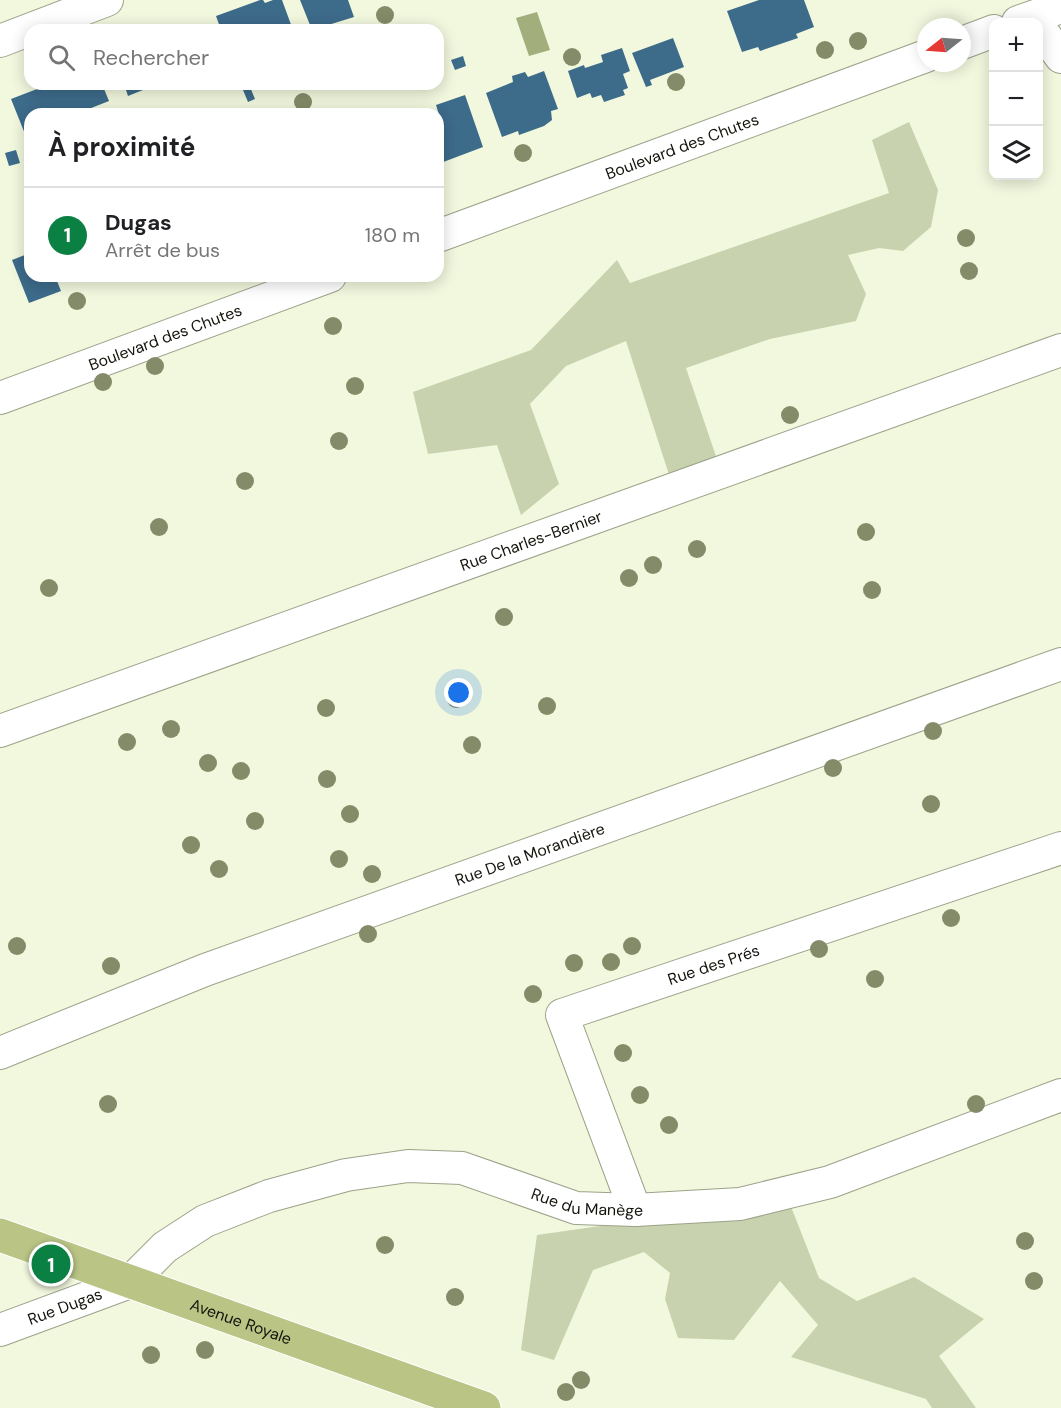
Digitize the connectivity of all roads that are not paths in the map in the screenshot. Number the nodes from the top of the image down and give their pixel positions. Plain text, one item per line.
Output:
1 (106, 0) edge
2 (1034, 16) edge
3 (42, 24) edge
4 (24, 31) edge
5 (989, 33) edge
6 (0, 40) edge
7 (971, 40) edge
8 (1061, 57) edge
9 (917, 59) edge
10 (444, 234) edge
11 (314, 282) edge
12 (1061, 350) edge
13 (0, 398) edge
14 (1061, 663) edge
15 (0, 731) edge
16 (1061, 848) edge
17 (0, 1053) edge
18 (1061, 1095) edge
19 (635, 1210) junction
20 (0, 1235) edge
21 (130, 1282) junction
22 (0, 1330) edge
23 (478, 1407) edge

1 - 3 street
2 - 8 street
4 - 6 street
5 - 7 street
9 - 10 street, Boulevard des Chutes
11 - 13 street, Boulevard des Chutes
12 - 15 street, Rue Charles-Bernier
14 - 17 street, Rue De la Morandière
16 - 19 street, Rue des Prés
18 - 19 street, Rue du Manège
19 - 21 street, Rue du Manège
20 - 21 main road, Avenue Royale
21 - 22 street, Rue Dugas
21 - 23 main road, Avenue Royale

